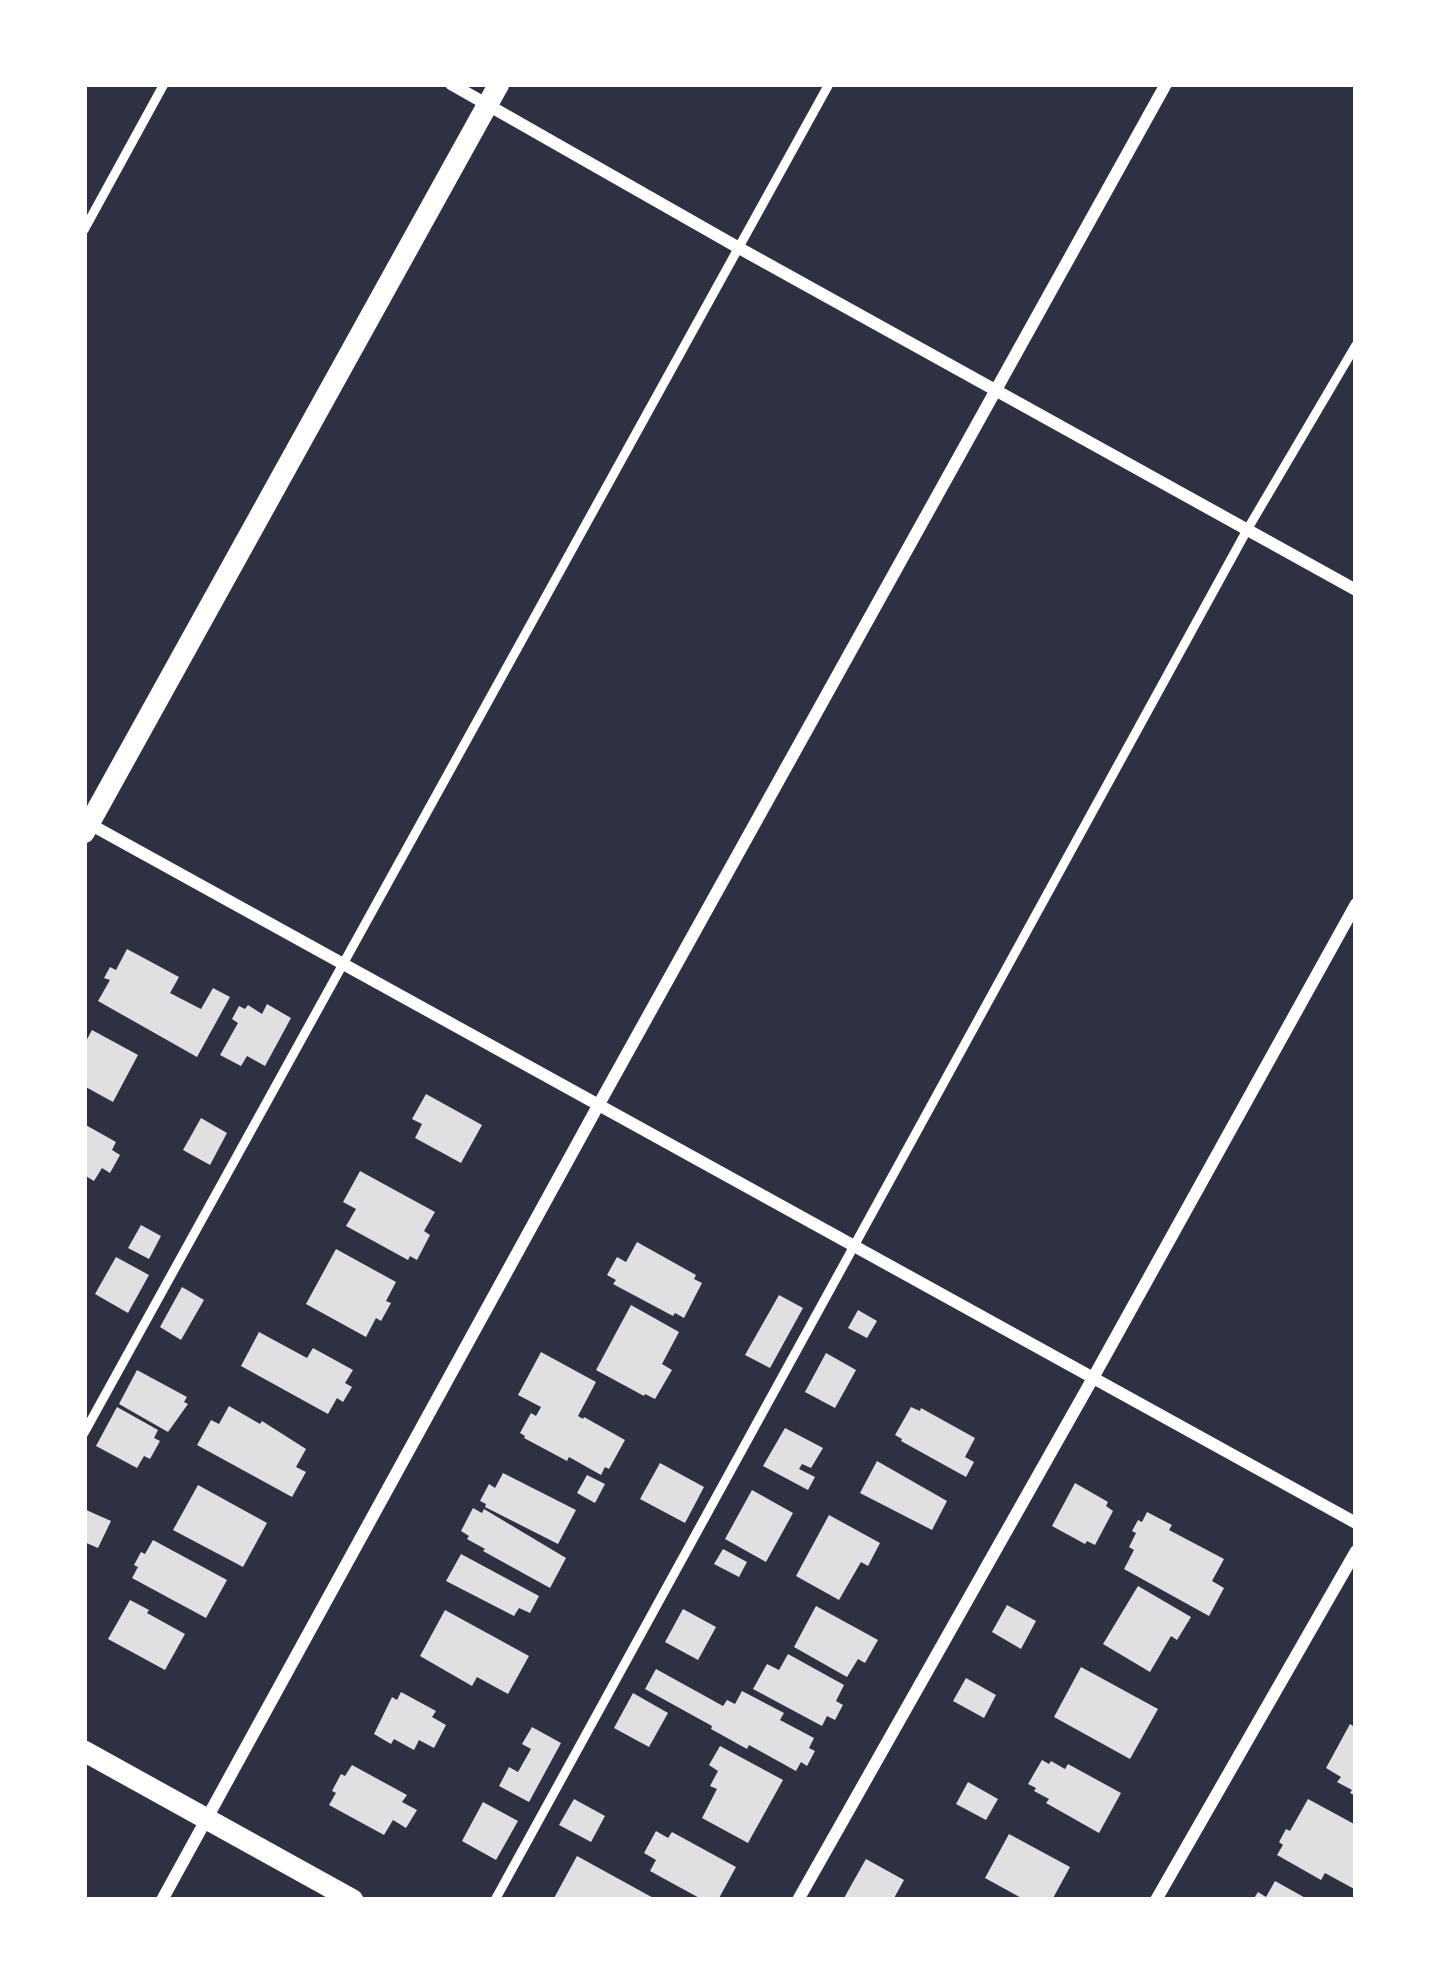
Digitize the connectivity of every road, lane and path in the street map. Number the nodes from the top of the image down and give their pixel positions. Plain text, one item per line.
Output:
1 (164, 84) edge
2 (451, 84) edge
3 (829, 84) edge
4 (1166, 84) edge
5 (494, 94) edge
6 (84, 230) edge
7 (739, 248) junction
8 (1356, 345) edge
9 (996, 391) junction
10 (1247, 530) junction
11 (1356, 590) edge
12 (86, 826) edge
13 (1356, 904) edge
14 (343, 964) junction
15 (599, 1104) junction
16 (854, 1246) junction
17 (1093, 1378) junction
18 (84, 1433) edge
19 (1356, 1523) edge
20 (1356, 1551) edge
21 (84, 1751) edge
22 (208, 1819) junction
23 (162, 1900) edge
24 (353, 1900) edge
25 (494, 1900) edge
26 (798, 1900) edge
27 (1156, 1900) edge

1 - 6 lane
2 - 5 street
3 - 7 lane
4 - 9 street
5 - 7 street
5 - 12 street
7 - 9 street
7 - 14 lane
8 - 10 lane
9 - 10 street
9 - 15 street
10 - 11 street
10 - 16 lane
12 - 14 street
13 - 17 street
14 - 15 street
14 - 18 lane
15 - 16 street
15 - 22 street
16 - 17 street
16 - 25 lane
17 - 19 street
17 - 26 street
20 - 27 street
21 - 22 street
22 - 23 street
22 - 24 street

